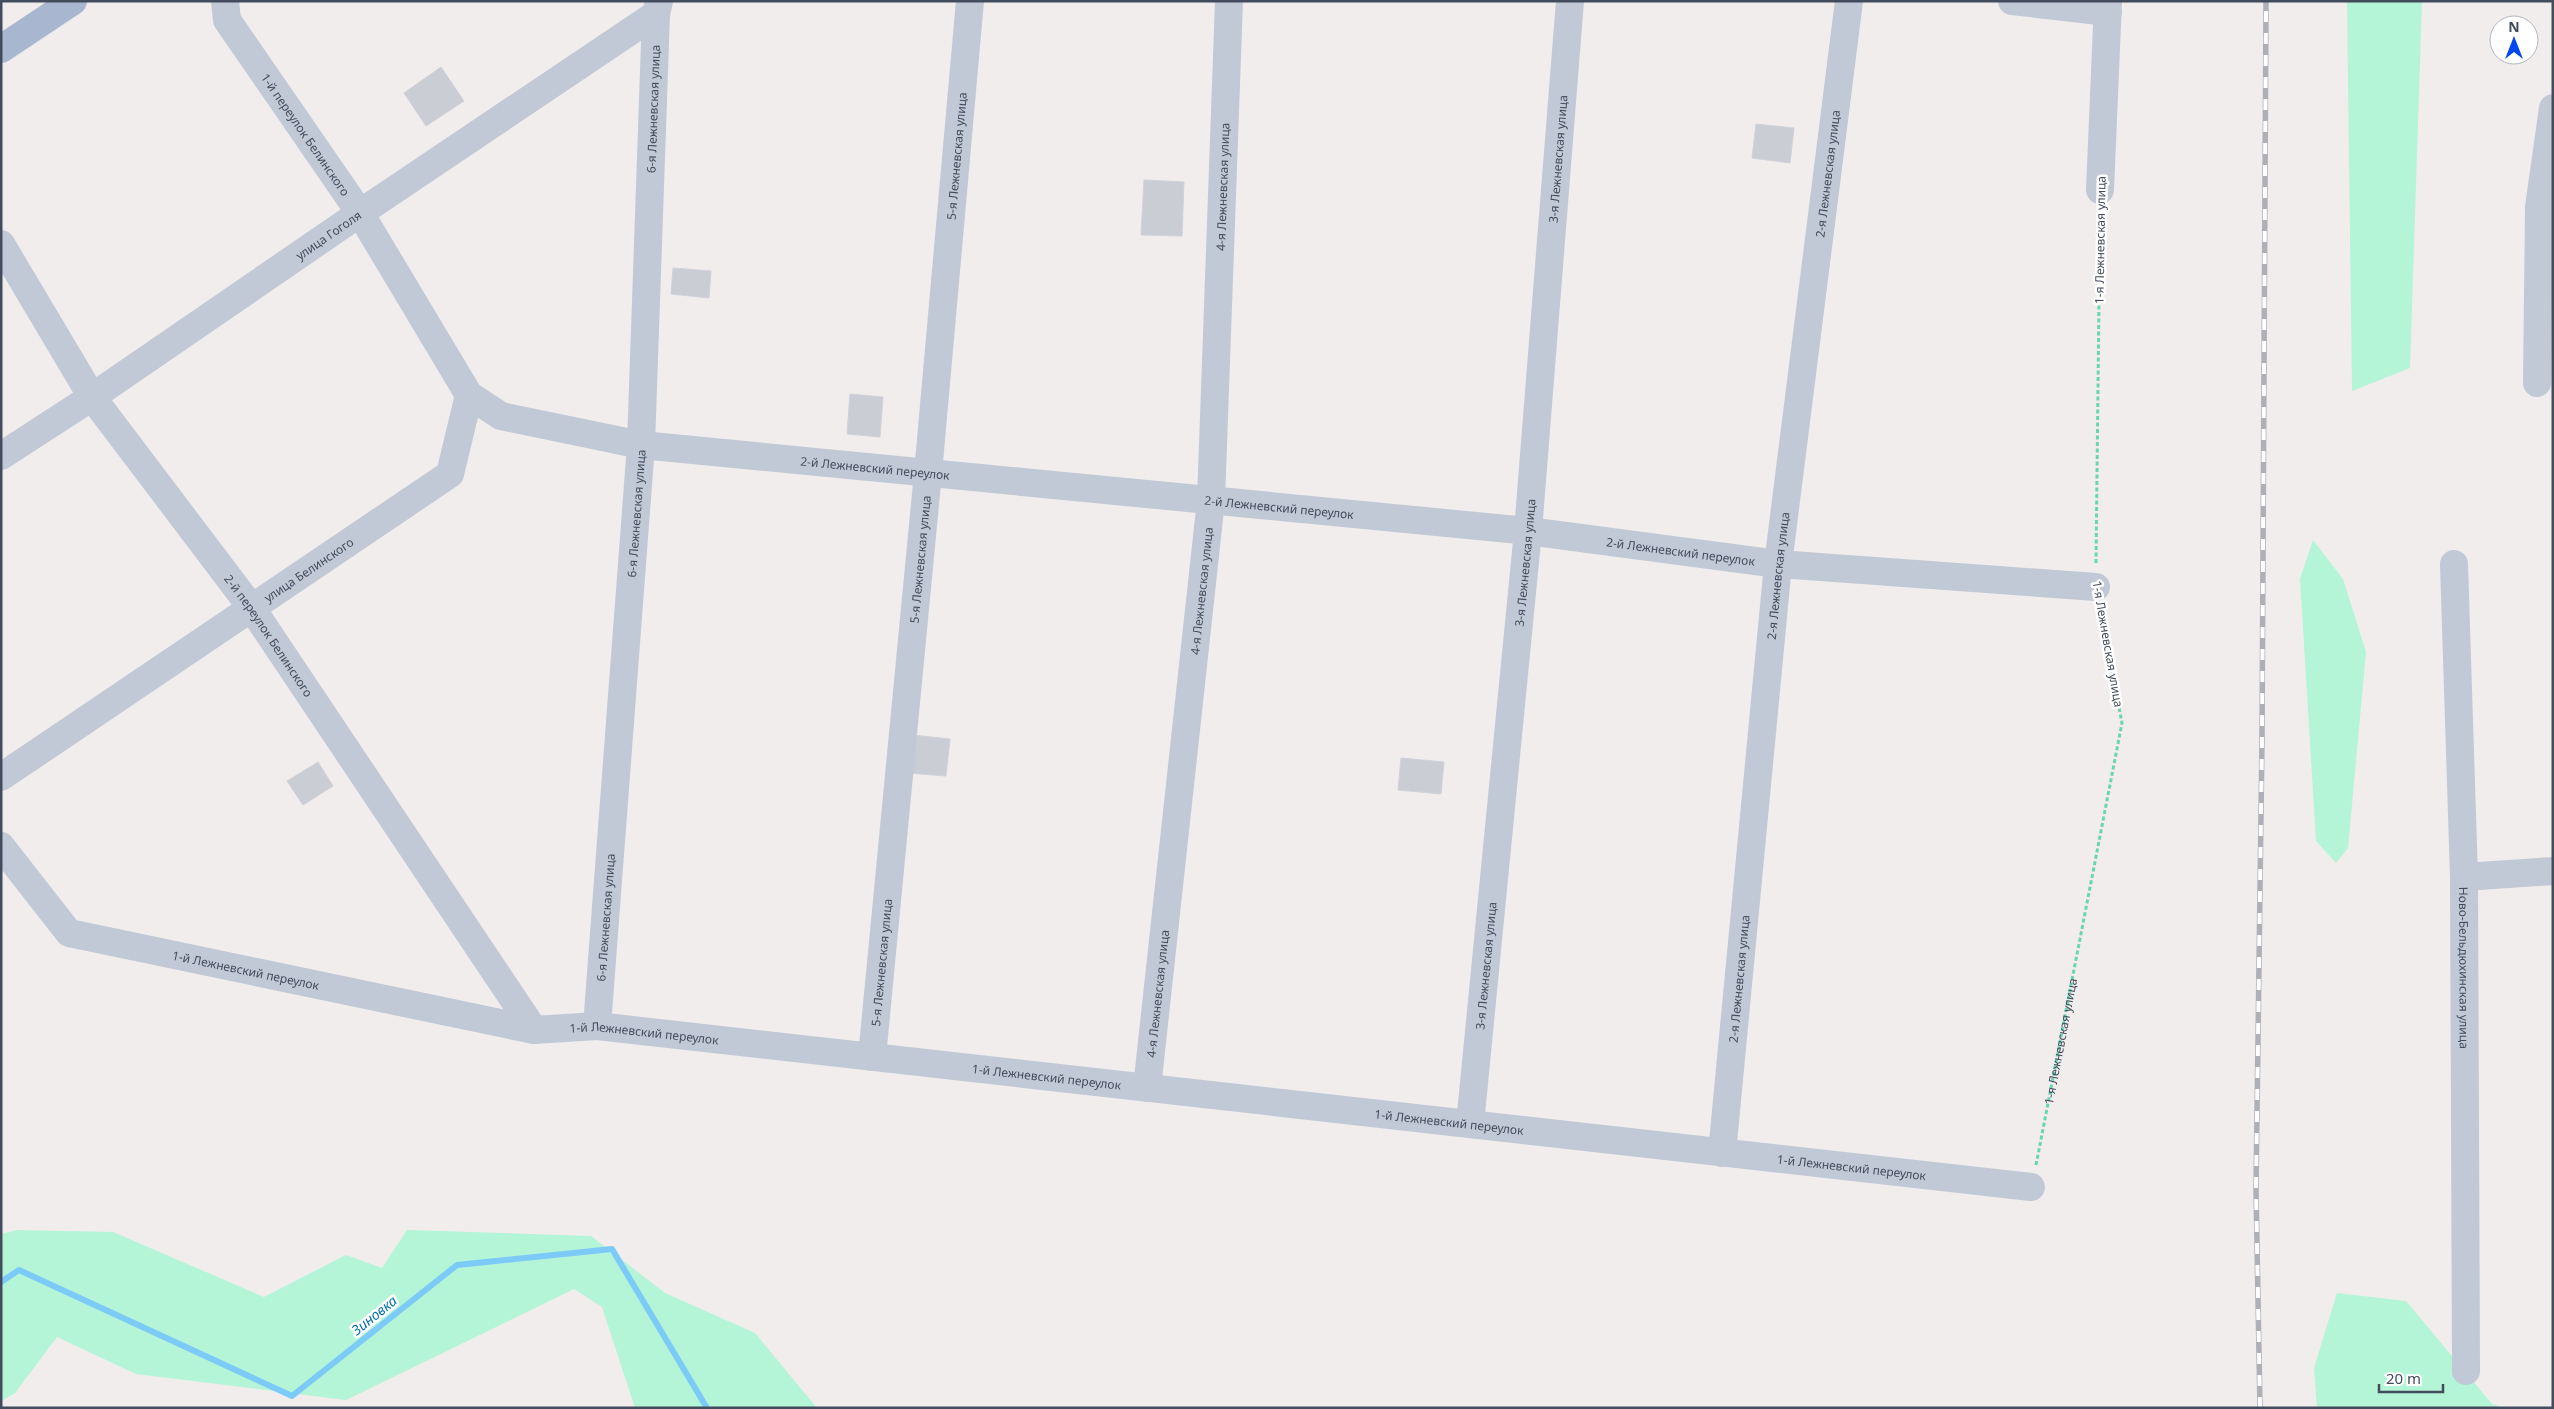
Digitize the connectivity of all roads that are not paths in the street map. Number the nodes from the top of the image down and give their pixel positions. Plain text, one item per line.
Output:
1 (73, 1) edge
2 (225, 1) edge
3 (970, 1) edge
4 (1228, 1) edge
5 (1570, 1) edge
6 (1849, 1) edge
7 (2012, 1) edge
8 (2108, 7) edge
9 (658, 8) edge
10 (1, 49) edge
11 (2553, 108) edge
12 (2100, 190) road end
13 (360, 213) junction
14 (1, 244) edge
15 (2537, 383) dead end
16 (469, 395) junction
17 (92, 397) junction
18 (641, 445) junction
19 (1, 456) edge
20 (928, 473) junction
21 (1211, 500) junction
22 (1528, 531) junction
23 (1778, 564) junction
24 (2454, 564) dead end
25 (2096, 587) road end
26 (251, 606) junction
27 (1, 777) edge
28 (1, 846) edge
29 (2553, 871) edge
30 (2464, 877) junction
31 (598, 1026) junction
32 (534, 1030) junction
33 (872, 1056) junction
34 (1147, 1088) junction
35 (1470, 1124) junction
36 (1722, 1153) junction
37 (2031, 1187) road end
38 (2466, 1371) dead end

1 - 10 main road
2 - 13 street, 1-й переулок Белинского
3 - 20 street, 5-я Лежневская улица
4 - 21 street, 4-я Лежневская улица
5 - 22 street, 3-я Лежневская улица
6 - 23 street, 2-я Лежневская улица
7 - 8 street
8 - 12 street, 1-я Лежневская улица
9 - 13 street, улица Гоголя
9 - 18 street, 6-я Лежневская улица
11 - 15 street
13 - 16 street, 1-й переулок Белинского
13 - 17 street, улица Гоголя
14 - 17 street, 2-й переулок Белинского
16 - 18 street, 2-й Лежневский переулок
16 - 26 street, улица Белинского
17 - 19 street, улица Гоголя
17 - 26 street, 2-й переулок Белинского
18 - 20 street, 2-й Лежневский переулок
18 - 31 street, 6-я Лежневская улица
20 - 21 street, 2-й Лежневский переулок
20 - 33 street, 5-я Лежневская улица
21 - 22 street, 2-й Лежневский переулок
21 - 34 street, 4-я Лежневская улица
22 - 23 street, 2-й Лежневский переулок
22 - 35 street, 3-я Лежневская улица
23 - 25 street, 2-й Лежневский переулок
23 - 36 street, 2-я Лежневская улица
24 - 30 street, Ново-Бельдюхинская улица
26 - 27 street, улица Белинского
26 - 32 street, 2-й переулок Белинского
28 - 32 street, 1-й Лежневский переулок
29 - 30 street
30 - 38 street, Ново-Бельдюхинская улица
31 - 32 street, 1-й Лежневский переулок
31 - 33 street, 1-й Лежневский переулок
33 - 34 street, 1-й Лежневский переулок
34 - 35 street, 1-й Лежневский переулок
35 - 36 street, 1-й Лежневский переулок
36 - 37 street, 1-й Лежневский переулок

